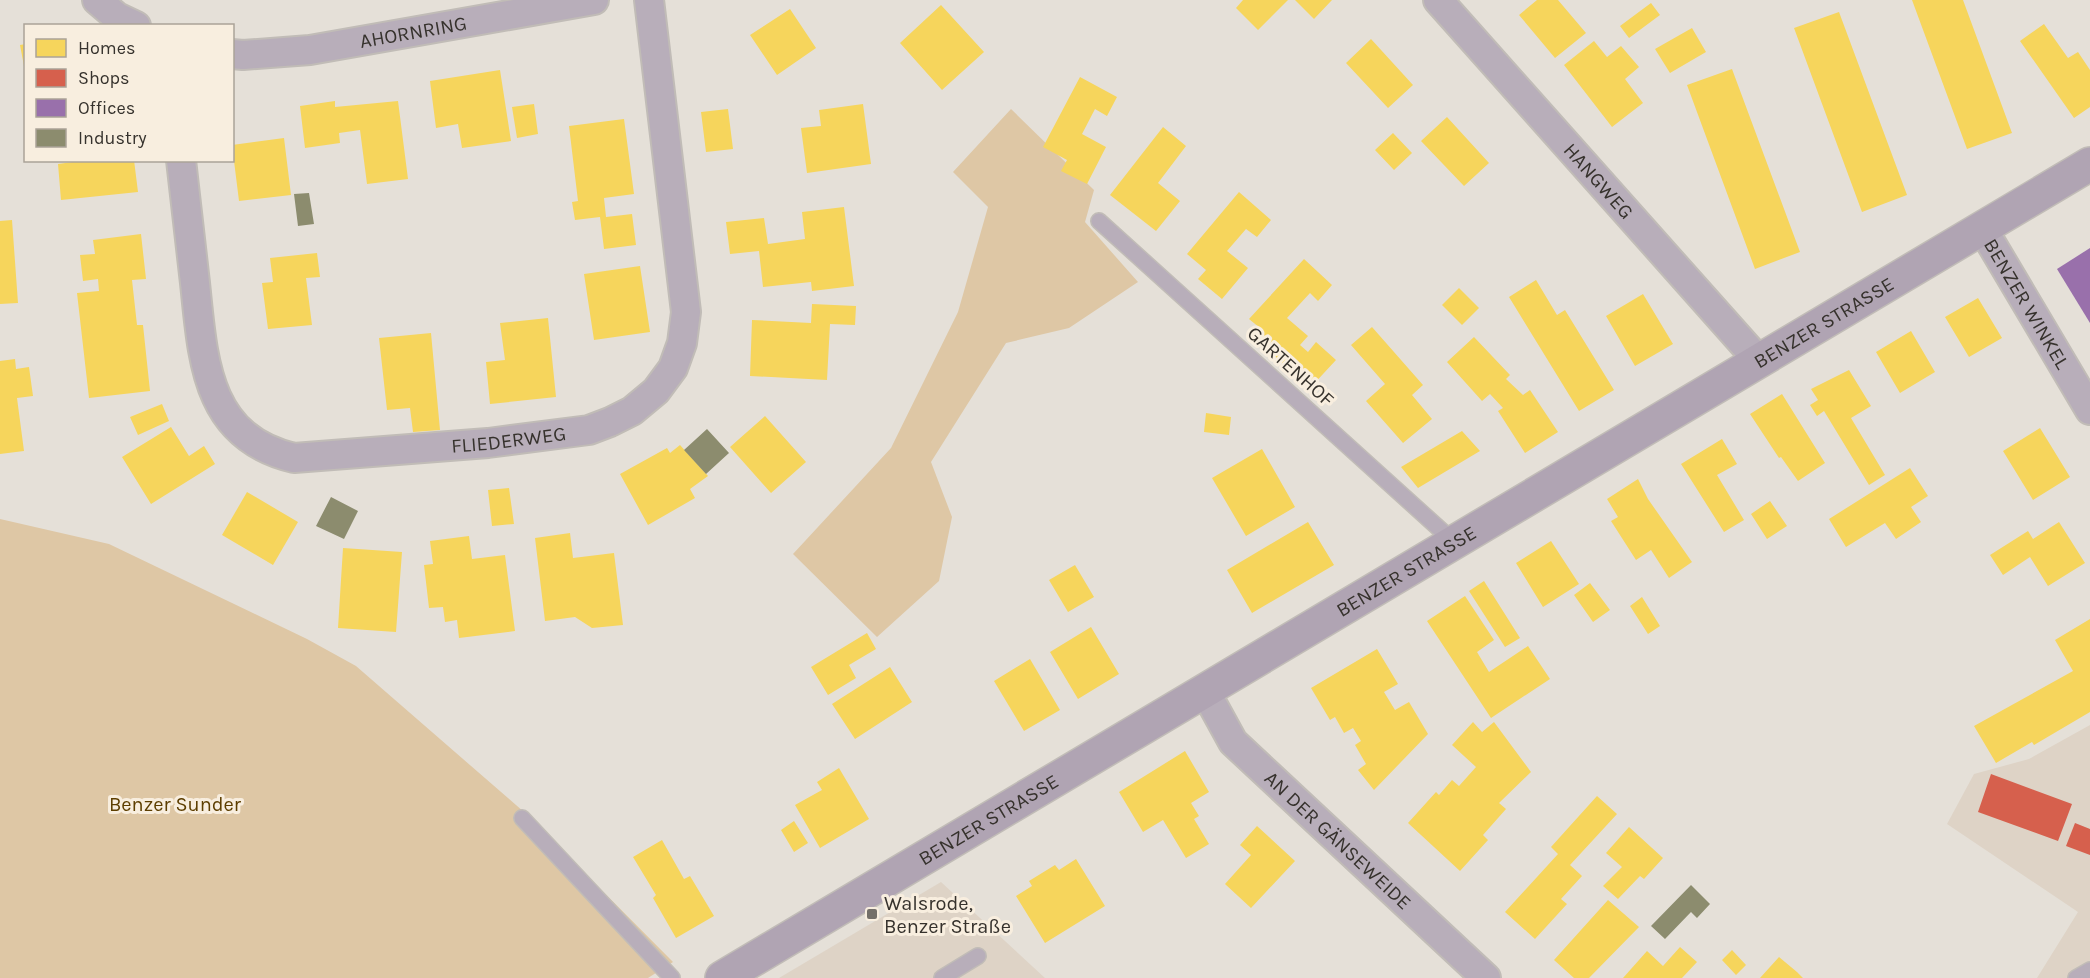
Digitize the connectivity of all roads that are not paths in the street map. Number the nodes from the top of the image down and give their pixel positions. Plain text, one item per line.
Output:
1 (97, 0) edge
2 (594, 0) edge
3 (649, 0) edge
4 (1437, 0) edge
5 (132, 24) edge
6 (234, 54) edge
7 (181, 162) edge
8 (2090, 164) edge
9 (1099, 221) dead end
10 (1982, 228) junction
11 (1759, 361) junction
12 (2090, 410) edge
13 (1454, 542) junction
14 (1205, 691) junction
15 (522, 818) dead end
16 (978, 956) dead end
17 (755, 970) edge
18 (2090, 970) edge
19 (672, 978) edge
20 (722, 978) edge
21 (942, 978) edge
22 (1486, 978) edge
23 (2076, 978) edge

1 - 5 street
2 - 6 street, AHORNRING
3 - 7 street, FLIEDERWEG
4 - 11 street, HANGWEG
8 - 10 street, BENZER STRASSE
9 - 13 lane, GARTENHOF
10 - 11 street, BENZER STRASSE
10 - 12 street, BENZER WINKEL
11 - 13 street, BENZER STRASSE
13 - 14 street, BENZER STRASSE
14 - 17 street, BENZER STRASSE
14 - 22 street, AN DER GÄNSEWEIDE
15 - 19 lane
16 - 21 lane
17 - 20 street, BENZER STRASSE
18 - 23 lane

